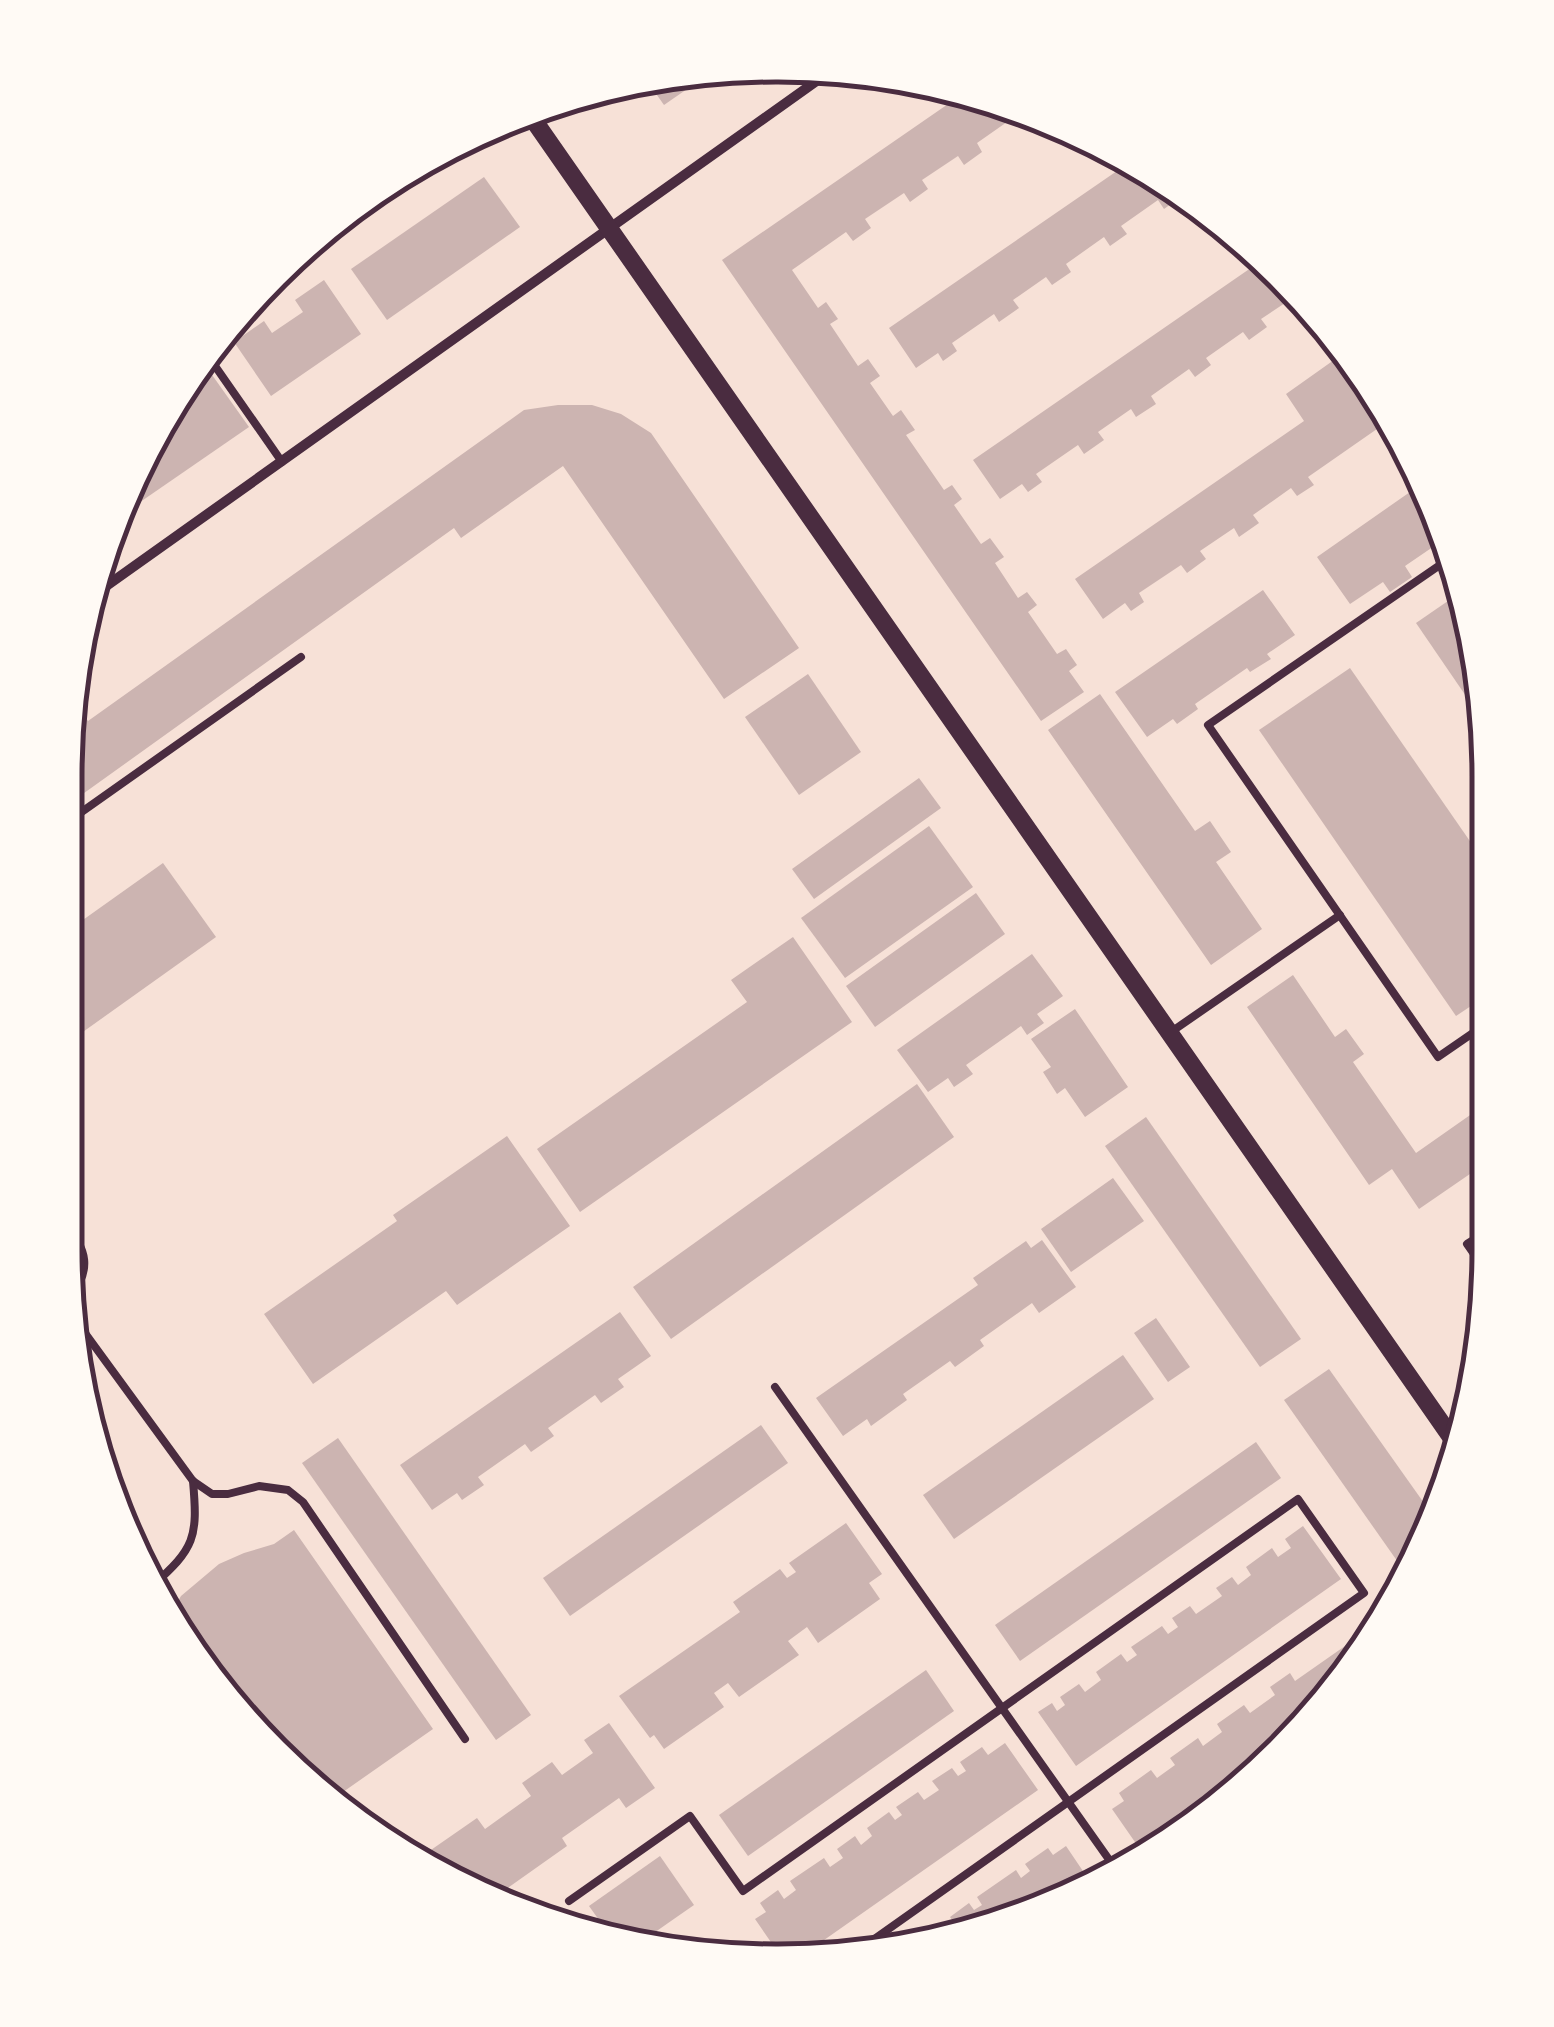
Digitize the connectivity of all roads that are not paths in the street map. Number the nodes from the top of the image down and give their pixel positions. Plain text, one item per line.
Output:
1 (813, 84) edge
2 (537, 125) edge
3 (610, 229) junction
4 (216, 368) edge
5 (282, 462) junction
6 (1439, 566) edge
7 (110, 583) edge
8 (300, 657) dead end
9 (82, 812) edge
10 (1340, 915) junction
11 (1169, 1033) junction
12 (1472, 1034) edge
13 (88, 1337) edge
14 (775, 1387) dead end
15 (1447, 1432) edge
16 (193, 1481) junction
17 (164, 1575) edge
18 (1003, 1708) junction
19 (466, 1739) dead end
20 (1068, 1802) junction
21 (1109, 1859) edge
22 (569, 1902) dead end
23 (877, 1937) edge

1 - 3 street
2 - 3 street
3 - 5 street
3 - 11 street
4 - 5 lane
5 - 7 street
6 - 10 lane
8 - 9 lane
10 - 11 lane
10 - 12 lane
11 - 15 street
13 - 16 lane
14 - 18 lane
16 - 17 lane
16 - 19 lane
18 - 20 lane
18 - 20 lane
18 - 22 lane
20 - 21 lane
20 - 23 lane

